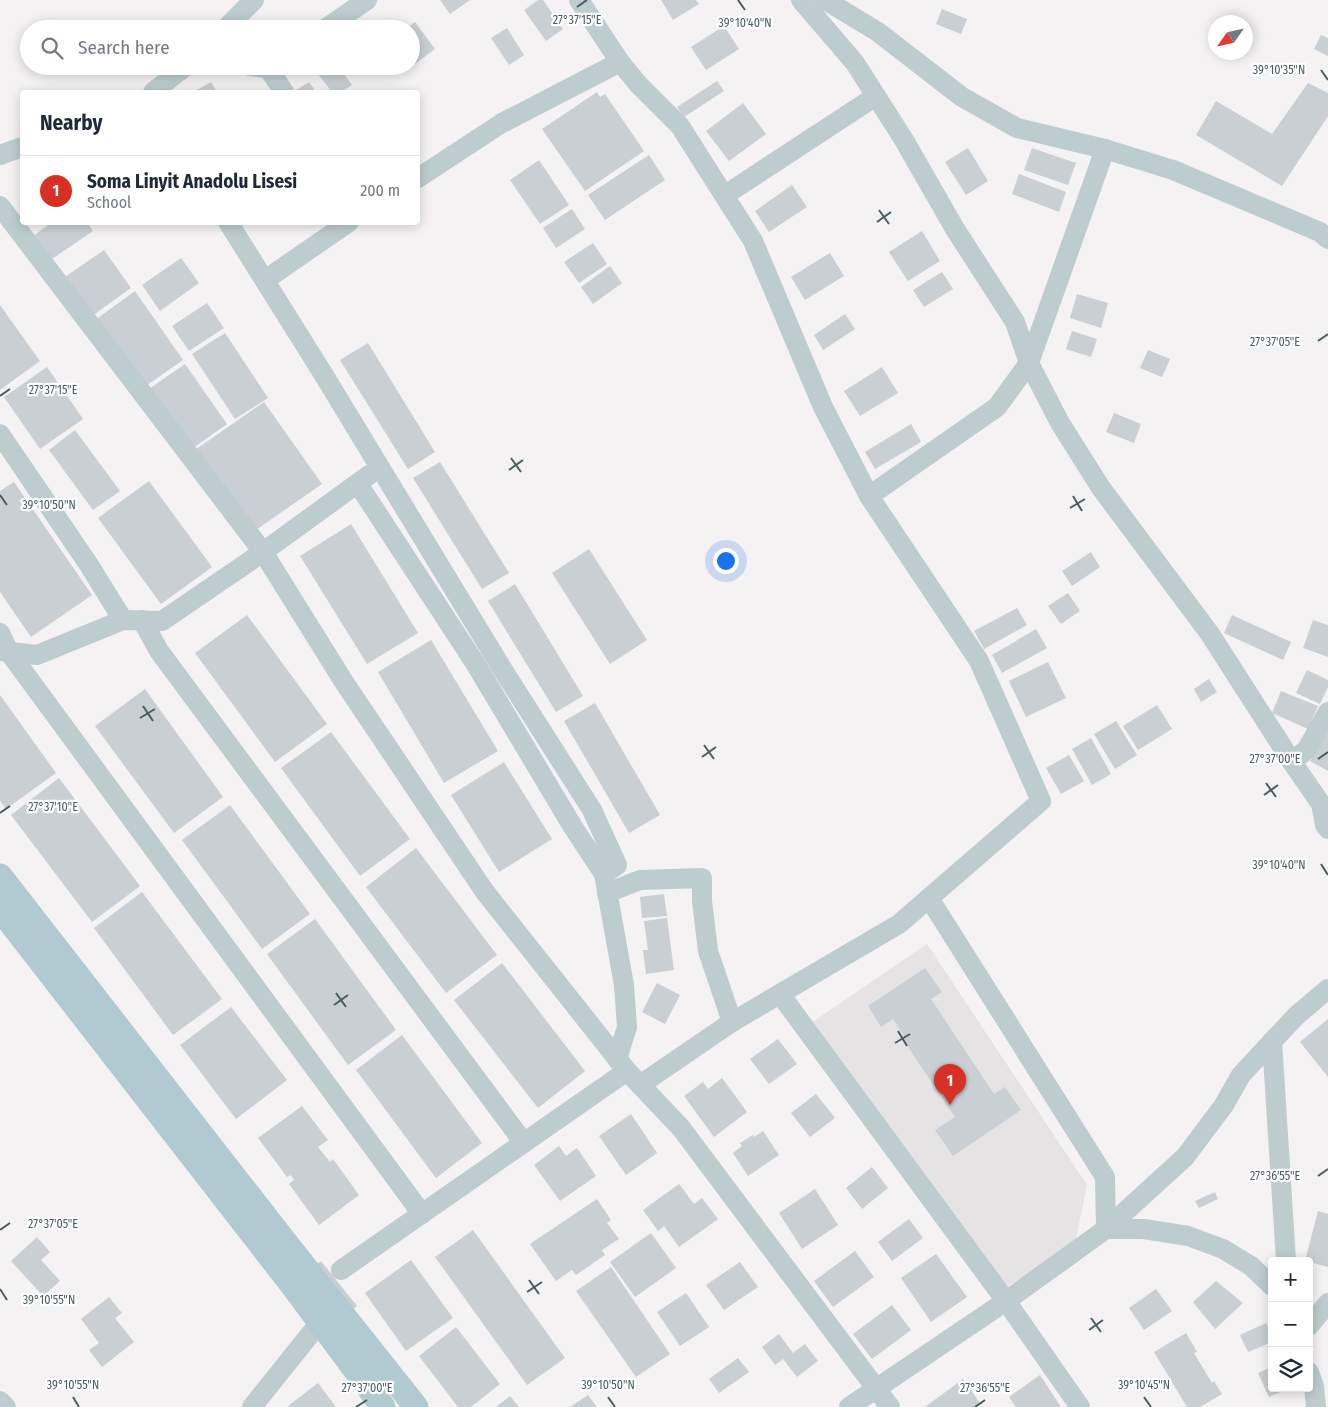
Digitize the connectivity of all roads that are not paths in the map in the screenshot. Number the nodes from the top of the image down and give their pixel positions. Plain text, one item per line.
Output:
1 (254, 0) edge
2 (368, 0) edge
3 (580, 0) edge
4 (801, 0) edge
5 (825, 0) edge
6 (234, 20) edge
7 (338, 20) edge
8 (620, 62) junction
9 (174, 75) edge
10 (270, 75) edge
11 (155, 90) edge
12 (282, 90) edge
13 (876, 96) junction
14 (20, 148) edge
15 (1105, 149) junction
16 (0, 155) edge
17 (420, 177) edge
18 (725, 195) junction
19 (0, 206) edge
20 (230, 225) edge
21 (345, 225) edge
22 (1328, 239) edge
23 (264, 280) junction
24 (1029, 363) junction
25 (0, 434) edge
26 (380, 466) junction
27 (358, 484) junction
28 (869, 496) junction
29 (263, 552) junction
30 (133, 620) junction
31 (0, 633) edge
32 (5, 651) edge
33 (1328, 712) edge
34 (1292, 762) junction
35 (1328, 829) edge
36 (0, 876) edge
37 (605, 884) junction
38 (929, 898) junction
39 (0, 909) edge
40 (1328, 989) edge
41 (780, 994) junction
42 (732, 1022) junction
43 (1272, 1041) junction
44 (628, 1072) junction
45 (524, 1143) junction
46 (422, 1214) junction
47 (1106, 1229) junction
48 (1286, 1257) edge
49 (341, 1270) dead end
50 (1268, 1282) edge
51 (1006, 1302) junction
52 (1328, 1303) edge
53 (1313, 1321) edge
54 (320, 1322) junction
55 (1317, 1382) edge
56 (878, 1389) junction
57 (0, 1401) edge
58 (6, 1407) edge
59 (252, 1407) edge
60 (383, 1407) edge
61 (416, 1407) edge
62 (849, 1407) edge
63 (890, 1407) edge
64 (1080, 1407) edge
65 (1316, 1407) edge

1 - 6 street
2 - 7 street
3 - 8 street
4 - 13 street
5 - 15 street
8 - 17 street
8 - 18 street
9 - 11 street
10 - 12 street
13 - 18 street
13 - 24 street
14 - 16 street
15 - 22 street
15 - 24 street
18 - 28 street
19 - 29 street
20 - 23 street
21 - 23 street
23 - 26 street
24 - 28 street
24 - 34 street
25 - 30 street
26 - 27 street
26 - 37 street
27 - 29 street
27 - 37 street
28 - 38 street
29 - 30 street
29 - 44 street
30 - 32 street
30 - 45 street
31 - 32 street
32 - 46 street
33 - 34 street
34 - 35 street
36 - 61 main road
37 - 42 street
37 - 44 street
38 - 41 street
38 - 47 street
39 - 54 main road
40 - 43 street
41 - 42 street
41 - 51 street
42 - 44 street
43 - 47 street
43 - 48 street
44 - 45 street
44 - 56 street
45 - 46 street
46 - 49 street
47 - 50 street
47 - 51 street
51 - 56 street
51 - 64 street
52 - 53 street
54 - 59 street
54 - 60 main road
55 - 65 street
56 - 62 street
56 - 63 street
57 - 58 street

